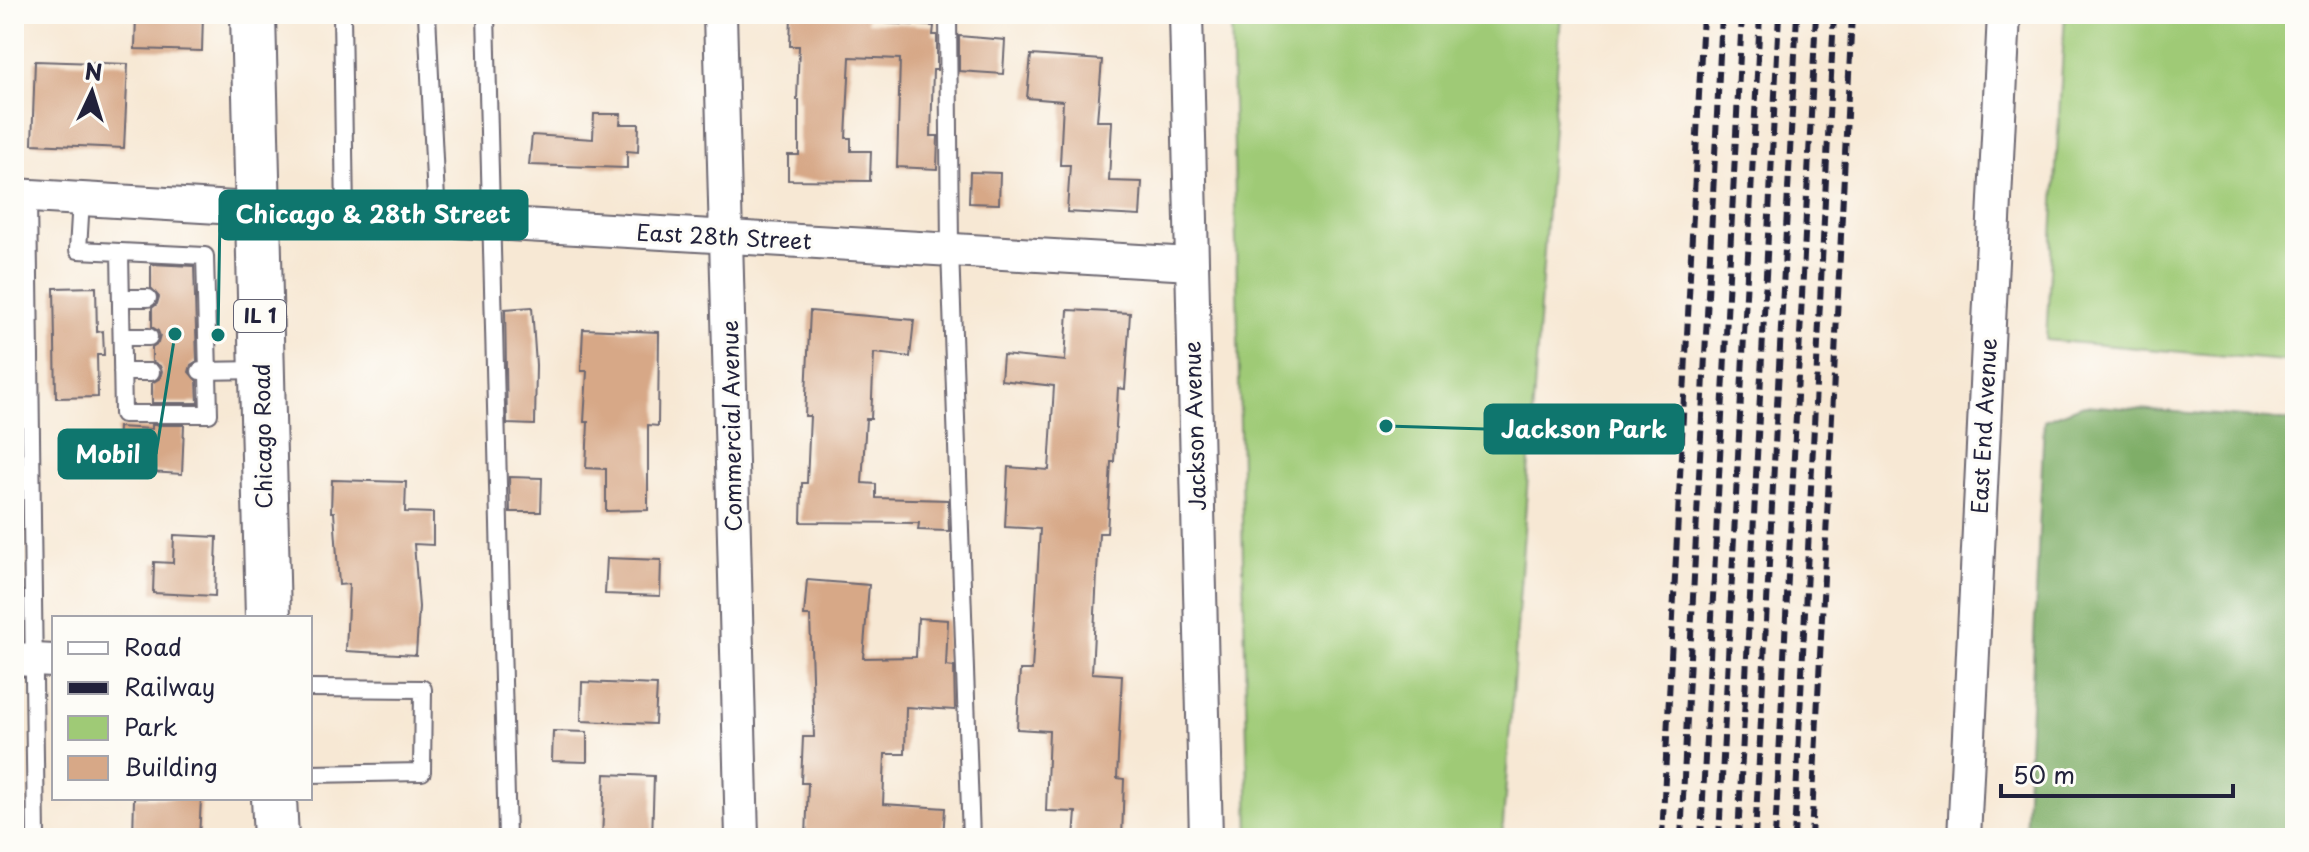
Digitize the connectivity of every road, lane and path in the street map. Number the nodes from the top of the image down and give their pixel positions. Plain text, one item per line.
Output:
1 (253, 14) edge
2 (342, 14) edge
3 (427, 14) edge
4 (486, 14) edge
5 (720, 14) edge
6 (948, 14) edge
7 (1186, 14) edge
8 (2004, 14) edge
9 (21, 196) edge
10 (81, 199) junction
11 (258, 211) junction
12 (345, 216) junction
13 (437, 221) junction
14 (492, 224) junction
15 (727, 237) junction
16 (950, 250) junction
17 (120, 252) junction
18 (1191, 264) junction
19 (121, 298) junction
20 (148, 298) dead end
21 (122, 337) junction
22 (149, 337) dead end
23 (262, 369) junction
24 (203, 371) junction
25 (122, 372) junction
26 (151, 372) dead end
27 (268, 616) edge
28 (34, 660) edge
29 (312, 688) edge
30 (312, 774) edge
31 (274, 800) edge
32 (36, 838) edge
33 (276, 838) edge
34 (507, 838) edge
35 (742, 838) edge
36 (971, 838) edge
37 (1206, 838) edge
38 (1964, 838) edge

1 - 11 main road, Chicago Road / IL 1
2 - 12 lane
3 - 13 lane
4 - 14 lane
5 - 15 street, Commercial Avenue
6 - 16 lane
7 - 18 street, Jackson Avenue
8 - 38 street, East End Avenue
9 - 10 street, East 28th Street
9 - 28 lane
10 - 11 street, East 28th Street
10 - 17 lane
11 - 12 street, East 28th Street
11 - 23 main road, Chicago Road / IL 1
12 - 13 street, East 28th Street
13 - 14 street, East 28th Street
14 - 15 street, East 28th Street
14 - 34 lane
15 - 16 street, East 28th Street
15 - 35 street, Commercial Avenue
16 - 18 street, East 28th Street
16 - 36 lane
17 - 19 lane
17 - 24 lane
18 - 37 street, Jackson Avenue
19 - 20 lane
19 - 21 lane
21 - 22 lane
21 - 25 lane
23 - 24 lane
23 - 27 main road, Chicago Road / IL 1
24 - 25 lane
25 - 26 lane
28 - 32 lane
29 - 30 lane
31 - 33 main road

